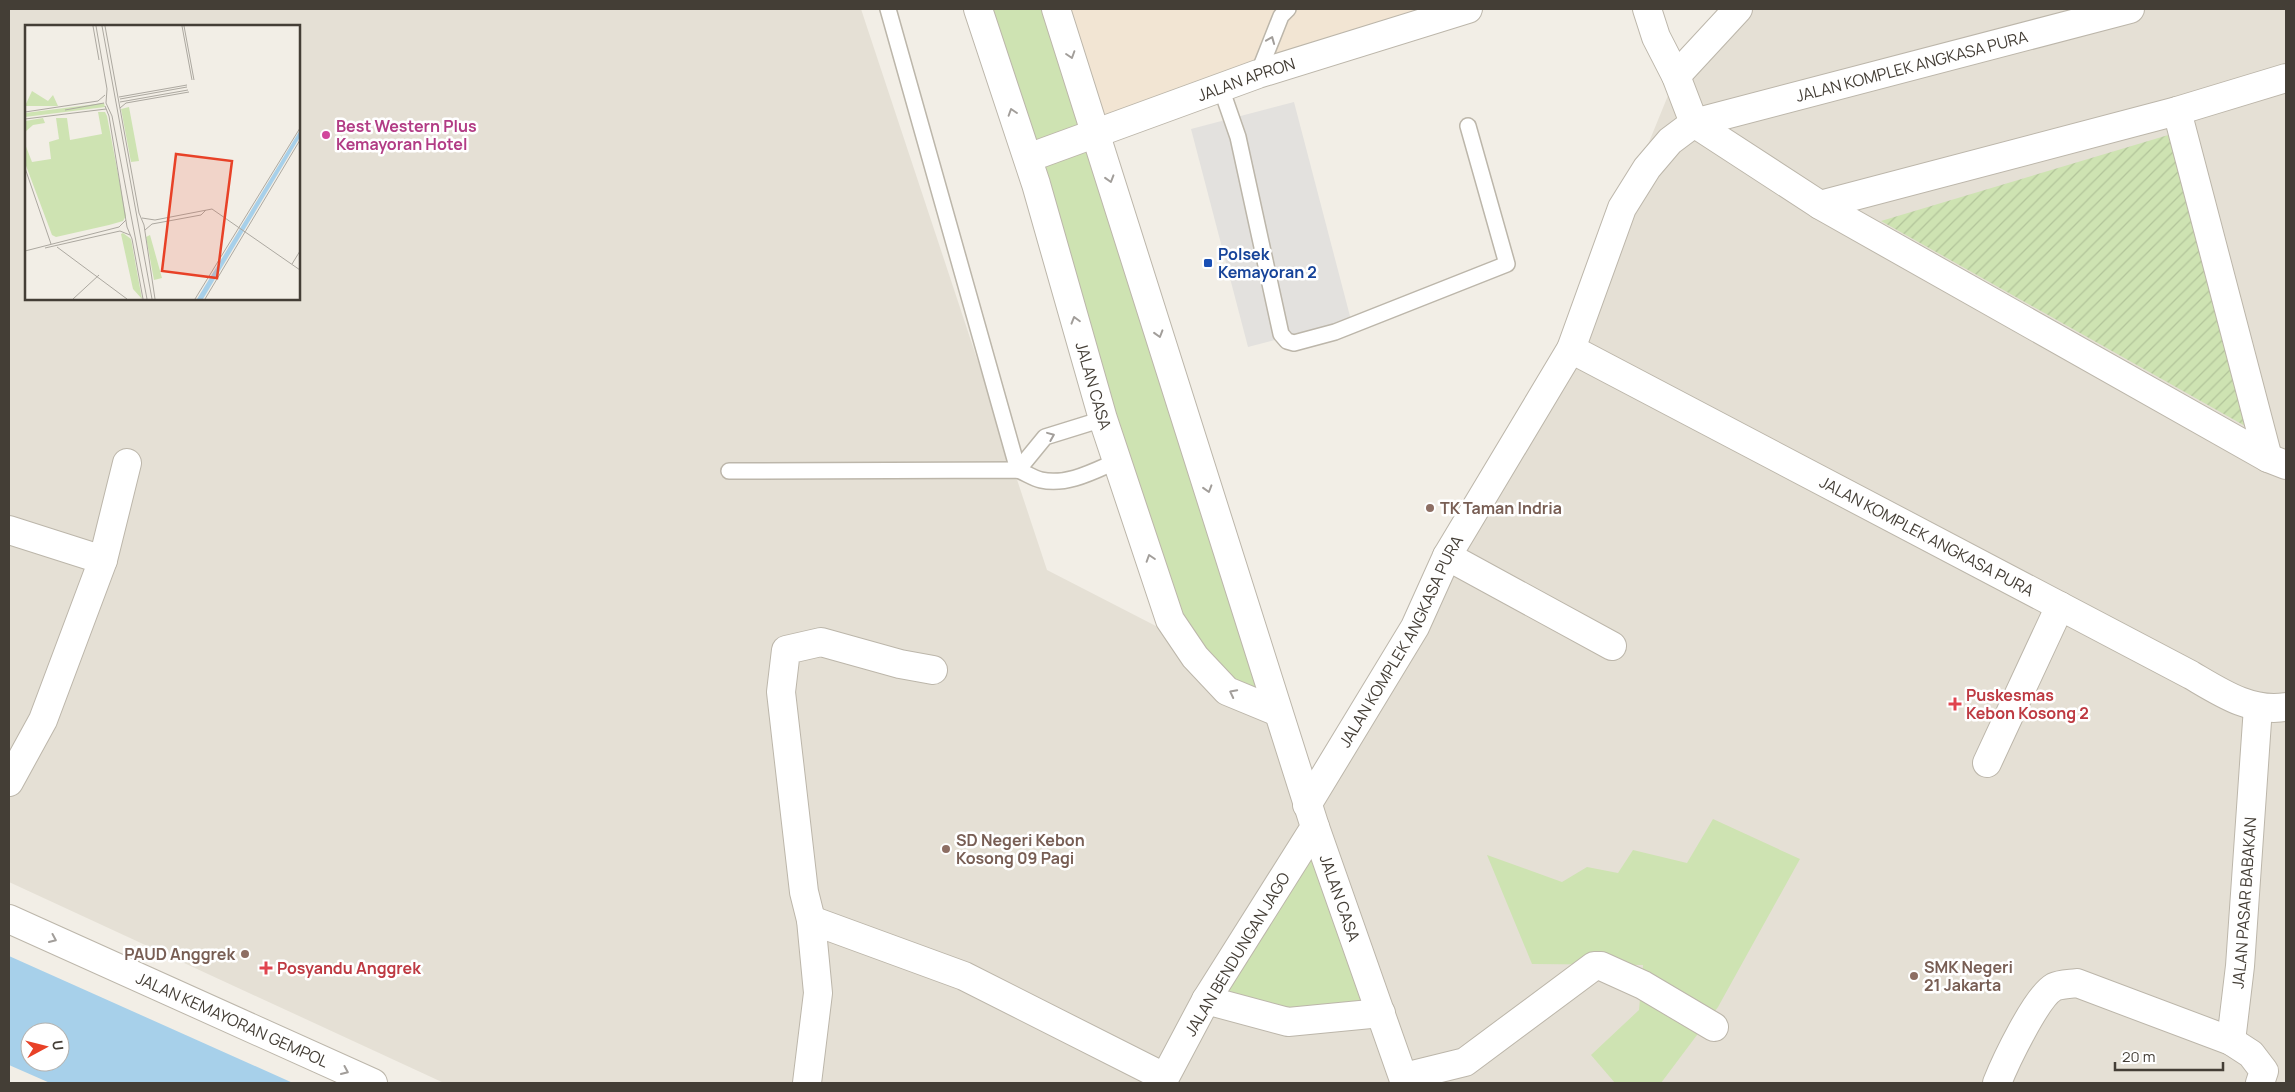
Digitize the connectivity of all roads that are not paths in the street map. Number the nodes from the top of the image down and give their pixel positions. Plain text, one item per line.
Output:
1 (888, 9) edge
2 (978, 9) edge
3 (1056, 9) edge
4 (1288, 9) edge
5 (1468, 9) edge
6 (1647, 9) edge
7 (1738, 9) edge
8 (2130, 9) edge
9 (1258, 74) junction
10 (1676, 76) junction
11 (2286, 78) edge
12 (1221, 88) junction
13 (2177, 112) junction
14 (1694, 123) junction
15 (1468, 126) dead end
16 (1096, 133) junction
17 (1028, 158) junction
18 (1820, 205) junction
19 (1571, 349) junction
20 (1103, 419) junction
21 (1117, 461) junction
22 (2277, 462) edge
23 (127, 463) dead end
24 (1018, 470) junction
25 (729, 471) dead end
26 (9, 530) edge
27 (1447, 556) junction
28 (103, 560) junction
29 (2060, 606) junction
30 (1612, 646) dead end
31 (933, 670) dead end
32 (2258, 707) junction
33 (2286, 707) edge
34 (1278, 712) junction
35 (1987, 763) dead end
36 (9, 782) edge
37 (1311, 816) junction
38 (9, 919) edge
39 (811, 920) junction
40 (1206, 1000) junction
41 (1381, 1013) junction
42 (1714, 1027) dead end
43 (2231, 1042) junction
44 (1163, 1080) edge
45 (1404, 1080) edge
46 (373, 1083) edge
47 (807, 1083) edge
48 (1997, 1083) edge
49 (2260, 1083) edge

1 - 24 lane
17 -> 2 street, JALAN CASA
3 -> 16 street, JALAN CASA
9 -> 4 lane
5 - 9 street, JALAN APRON
6 - 10 street
7 - 10 street
8 - 14 street, JALAN KOMPLEK ANGKASA PURA
9 - 12 street, JALAN APRON
10 - 14 street
11 - 13 street
12 - 15 lane
12 - 16 street, JALAN APRON
13 - 18 street
13 - 22 street
14 - 18 street
14 - 19 street, JALAN KOMPLEK ANGKASA PURA
16 - 17 street, JALAN APRON
16 -> 34 street, JALAN CASA
20 -> 17 street, JALAN CASA
18 - 22 street
19 - 27 street, JALAN KOMPLEK ANGKASA PURA
19 - 29 street, JALAN KOMPLEK ANGKASA PURA
20 - 21 street, JALAN CASA
24 -> 20 lane
21 - 24 lane
34 -> 21 street, JALAN CASA
23 - 28 street
24 - 25 lane
26 - 28 street
27 - 30 street
27 - 37 street, JALAN KOMPLEK ANGKASA PURA
28 - 36 street
29 - 32 street, JALAN KOMPLEK ANGKASA PURA
29 - 35 street
31 - 39 street
32 - 33 street, JALAN KOMPLEK ANGKASA PURA
32 - 43 street, JALAN PASAR BABAKAN
34 - 37 street, JALAN CASA
37 - 40 street, JALAN BENDUNGAN JAGO
37 - 41 street, JALAN CASA
38 -> 46 street, JALAN KEMAYORAN GEMPOL
39 - 44 street
39 - 47 street
40 - 41 street
40 - 44 street, JALAN BENDUNGAN JAGO
41 - 45 street, JALAN CASA
42 - 45 street
43 - 48 street
43 - 49 street

